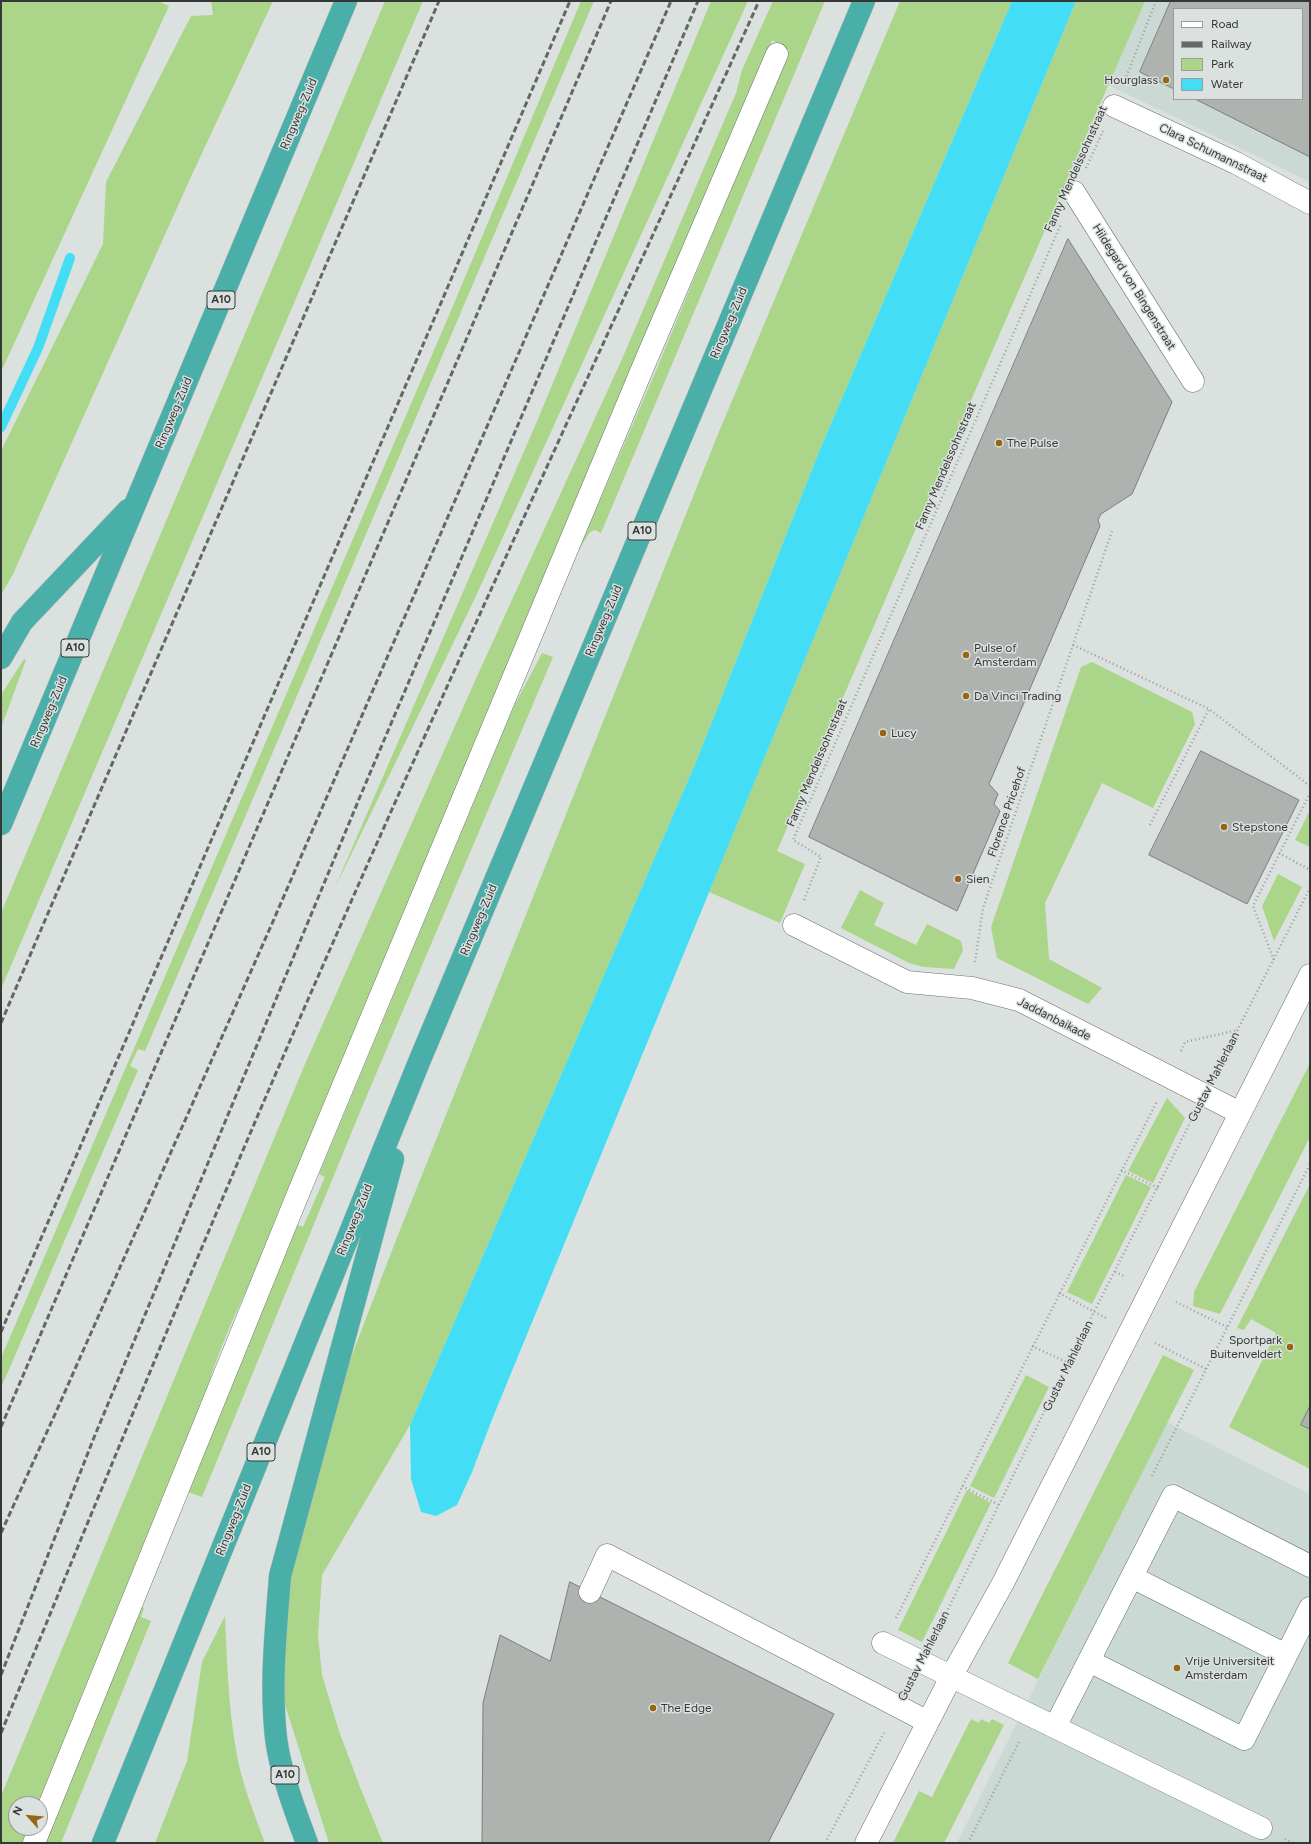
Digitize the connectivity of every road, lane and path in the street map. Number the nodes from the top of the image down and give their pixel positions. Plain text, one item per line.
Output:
1 (346, 1) edge
2 (864, 1) edge
3 (1156, 1) edge
4 (777, 54) dead end
5 (1114, 106) junction
6 (1074, 192) junction
7 (1310, 203) edge
8 (1193, 381) dead end
9 (138, 499) junction
10 (1113, 528) dead end
11 (1073, 645) junction
12 (1, 658) edge
13 (1209, 709) junction
14 (1310, 786) edge
15 (1310, 793) edge
16 (1, 824) edge
17 (1150, 825) dead end
18 (1279, 853) junction
19 (1310, 870) edge
20 (1310, 888) edge
21 (794, 925) joint
22 (1274, 960) junction
23 (1310, 975) edge
24 (972, 988) junction
25 (1238, 1029) junction
26 (420, 1062) junction
27 (1169, 1078) junction
28 (1204, 1096) junction
29 (1240, 1113) junction
30 (1120, 1170) junction
31 (1158, 1188) junction
32 (1032, 1346) junction
33 (1068, 1363) junction
34 (962, 1486) junction
35 (999, 1505) junction
36 (1310, 1566) edge
37 (1132, 1577) junction
38 (590, 1592) dead end
39 (1310, 1608) edge
40 (883, 1643) joint
41 (1286, 1655) junction
42 (1089, 1661) junction
43 (922, 1663) junction
44 (951, 1677) junction
45 (898, 1706) junction
46 (928, 1722) junction
47 (1055, 1727) junction
48 (1261, 1828) dead end
49 (34, 1843) edge
50 (103, 1843) edge
51 (307, 1843) edge
52 (825, 1843) edge
53 (866, 1843) edge

1 - 9 highway, Ringweg-Zuid / A10
2 - 26 highway, Ringweg-Zuid / A10
3 - 5 path, Fanny Mendelssohnstraat
4 - 49 street
5 - 6 path, Fanny Mendelssohnstraat
5 - 7 street, Clara Schumannstraat
6 - 8 street, Hildegard von Bingenstraat
6 - 21 path, Fanny Mendelssohnstraat
9 - 12 highway, A10
9 - 16 highway, Ringweg-Zuid / A10
10 - 11 path, Florence Pricehof
11 - 13 path
11 - 24 path, Florence Pricehof
13 - 14 path
13 - 17 path
15 - 18 path
18 - 19 path
18 - 22 path
20 - 22 path, Gustav Mahlerlaan
21 - 24 street, Jaddanbaikade
22 - 25 path, Gustav Mahlerlaan
23 - 29 street
24 - 27 street, Jaddanbaikade
25 - 27 path
25 - 28 path, Gustav Mahlerlaan
26 - 50 highway, Ringweg-Zuid / A10
26 - 51 highway, A10
27 - 28 street, Jaddanbaikade
27 - 30 path
28 - 29 street, Jaddanbaikade
28 - 31 path, Gustav Mahlerlaan
29 - 44 street
30 - 31 path
30 - 32 path
31 - 33 path, Gustav Mahlerlaan
32 - 33 path
32 - 34 path
33 - 35 path, Gustav Mahlerlaan
34 - 35 path
34 - 40 path
35 - 43 path, Gustav Mahlerlaan
36 - 37 street
37 - 41 street
37 - 42 street
38 - 45 street
39 - 41 street
40 - 43 street
41 - 42 street
42 - 47 street
43 - 44 street
44 - 46 street
44 - 47 street
45 - 46 street
45 - 52 path, Gustav Mahlerlaan
46 - 53 street
47 - 48 street

